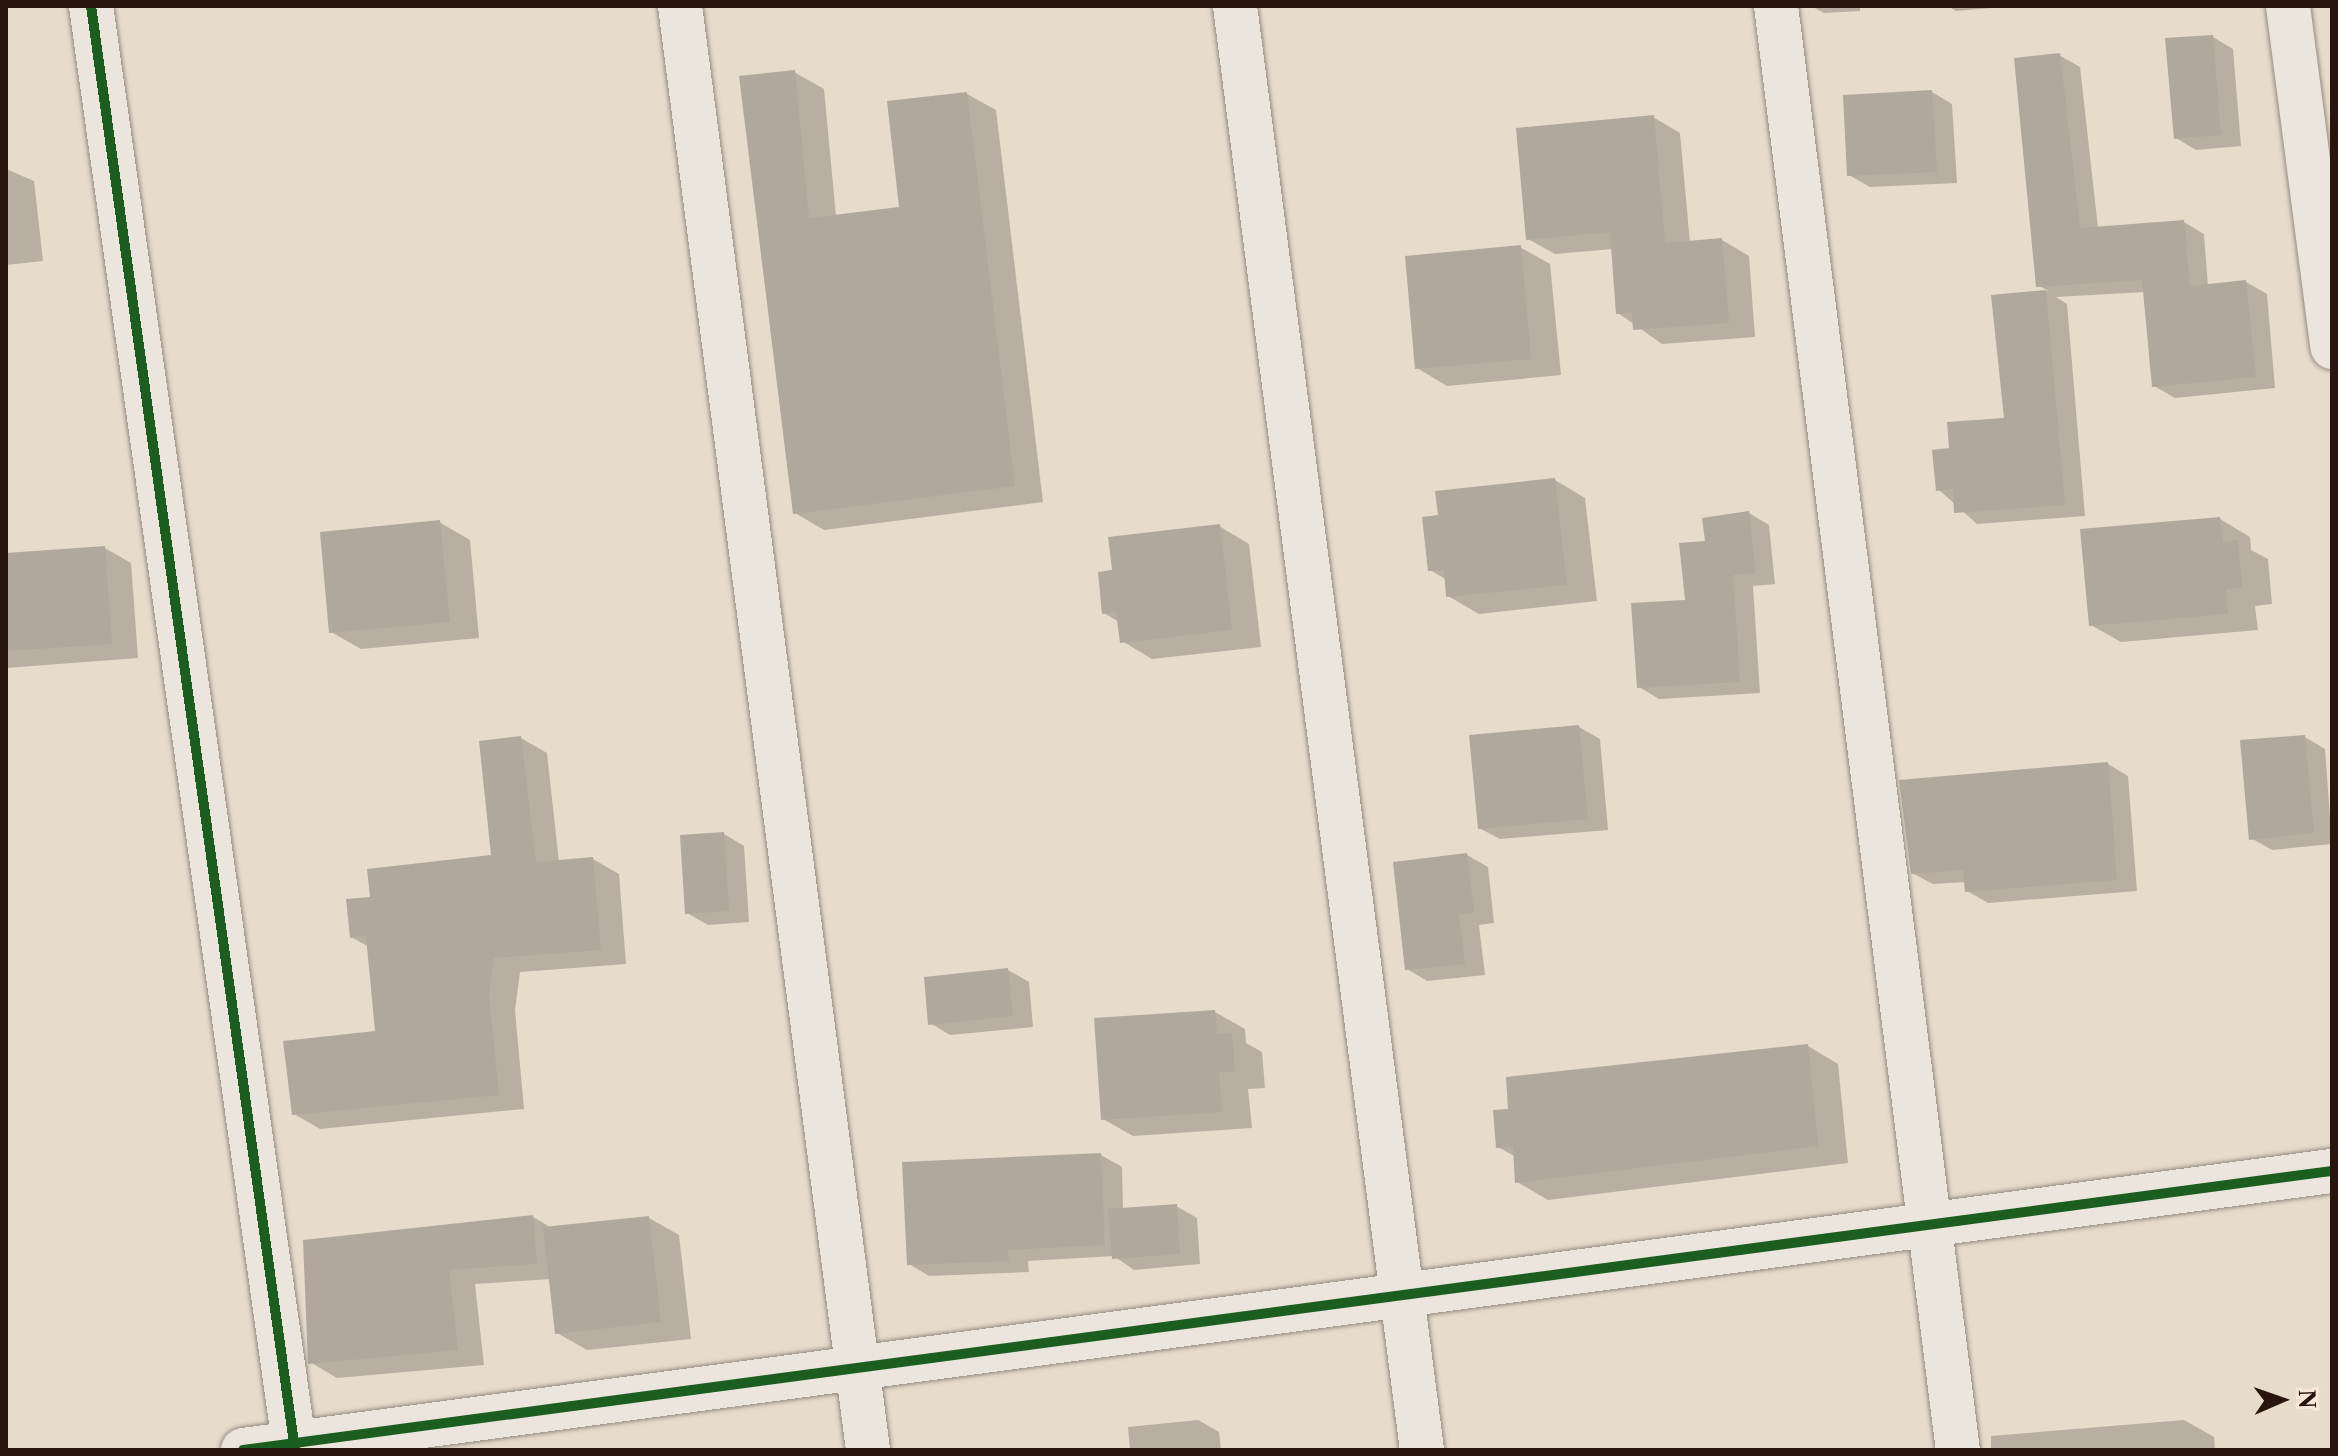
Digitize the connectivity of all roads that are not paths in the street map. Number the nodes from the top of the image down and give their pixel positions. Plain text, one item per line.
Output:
1 (91, 6) edge
2 (680, 6) edge
3 (1235, 6) edge
4 (1776, 6) edge
5 (2288, 6) edge
6 (2332, 347) edge
7 (2332, 1171) edge
8 (1930, 1225) junction
9 (1402, 1296) junction
10 (858, 1368) junction
11 (294, 1447) edge
12 (243, 1450) edge
13 (868, 1450) edge
14 (1422, 1450) edge
15 (1958, 1450) edge

1 - 11 street
2 - 10 street
3 - 9 street
4 - 8 street
5 - 6 street
7 - 8 street
8 - 9 street
8 - 15 street
9 - 10 street
9 - 14 street
10 - 11 street
10 - 13 street
11 - 12 street

